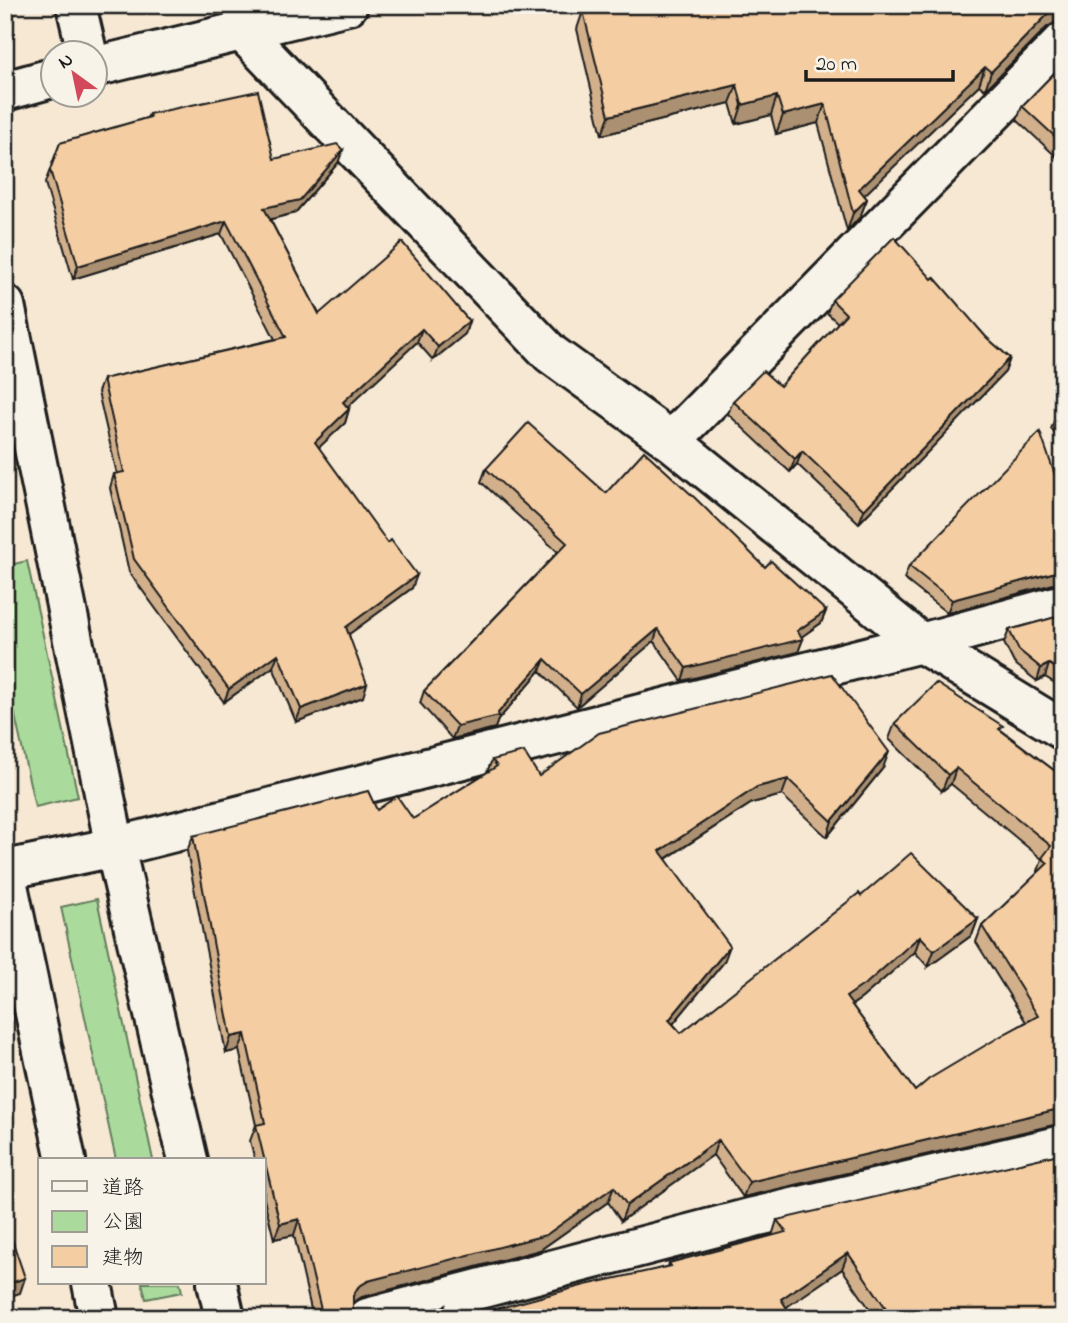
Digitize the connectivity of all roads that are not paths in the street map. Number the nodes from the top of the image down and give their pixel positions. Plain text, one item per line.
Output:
1 (75, 5) edge
2 (348, 5) edge
3 (241, 30) junction
4 (83, 38) edge
5 (1063, 42) edge
6 (108, 63) edge
7 (38, 82) edge
8 (5, 91) edge
9 (5, 304) edge
10 (671, 441) junction
11 (1063, 604) edge
12 (921, 643) junction
13 (1063, 730) edge
14 (116, 847) junction
15 (5, 871) edge
16 (1063, 1145) edge
17 (66, 1158) edge
18 (188, 1158) edge
19 (92, 1284) edge
20 (217, 1284) edge
21 (99, 1318) edge
22 (225, 1318) edge
23 (368, 1318) edge

1 - 4 street
2 - 3 street
3 - 6 street
3 - 10 street
5 - 10 street
7 - 8 street
9 - 14 street
10 - 12 street
11 - 12 street
12 - 13 street
12 - 14 street
14 - 15 street
14 - 18 street
15 - 17 street
16 - 23 street
19 - 21 street
20 - 22 street

